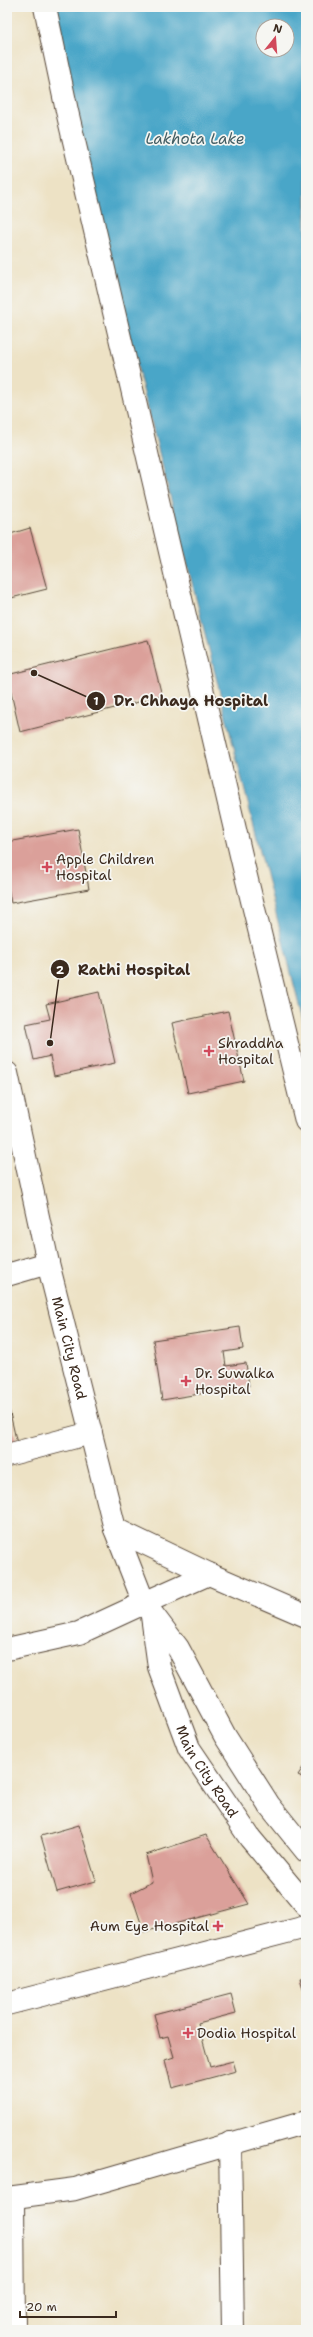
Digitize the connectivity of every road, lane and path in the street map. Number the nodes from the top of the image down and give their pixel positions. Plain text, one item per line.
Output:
1 (45, 7) edge
2 (9, 1086) edge
3 (306, 1121) edge
4 (48, 1263) junction
5 (7, 1275) edge
6 (91, 1433) junction
7 (7, 1455) edge
8 (115, 1529) junction
9 (209, 1574) junction
10 (148, 1610) junction
11 (306, 1616) edge
12 (7, 1649) edge
13 (306, 1851) edge
14 (306, 1905) edge
15 (306, 1927) edge
16 (7, 2004) edge
17 (306, 2122) edge
18 (230, 2143) junction
19 (10, 2198) edge
20 (14, 2330) edge
21 (233, 2330) edge

1 - 3 street
2 - 4 street, Main City Road
4 - 5 street
4 - 6 street, Main City Road
6 - 7 street
6 - 8 street, Main City Road
8 - 9 street
8 - 10 street, Main City Road
9 - 10 street
9 - 11 street
10 - 12 street
10 - 13 street, Main City Road
10 - 14 street, Main City Road
15 - 16 street
17 - 18 street
18 - 19 street
18 - 21 street
19 - 20 street

